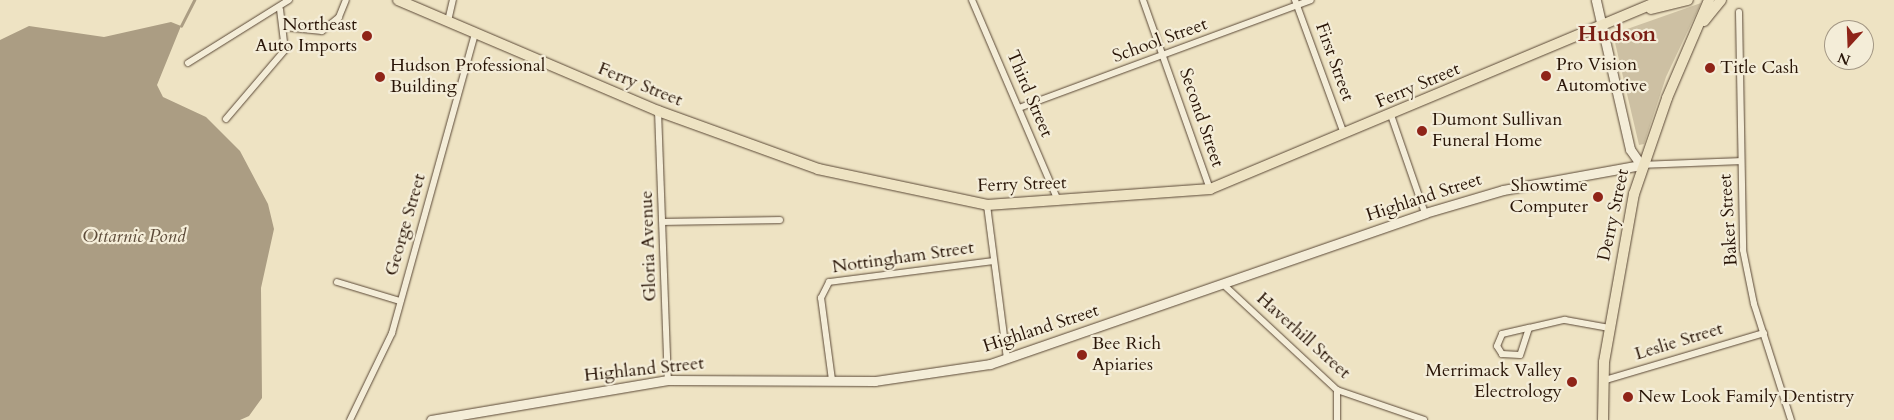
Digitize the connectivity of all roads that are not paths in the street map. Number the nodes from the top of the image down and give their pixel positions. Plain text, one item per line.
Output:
1 (289, 0) edge
2 (346, 0) edge
3 (398, 0) edge
4 (453, 0) edge
5 (1143, 0) edge
6 (1311, 0) edge
7 (1596, 0) edge
8 (1662, 0) edge
9 (1688, 0) edge
10 (1709, 0) edge
11 (1721, 0) edge
12 (975, 1) edge
13 (1296, 2) edge
14 (280, 9) junction
15 (1648, 9) junction
16 (1739, 12) dead end
17 (448, 21) junction
18 (284, 27) junction
19 (1600, 27) junction
20 (1698, 28) junction
21 (475, 32) junction
22 (1164, 56) junction
23 (188, 63) dead end
24 (1019, 108) junction
25 (658, 111) junction
26 (1391, 115) junction
27 (226, 119) dead end
28 (1344, 134) junction
29 (1740, 161) junction
30 (1641, 165) junction
31 (1210, 189) junction
32 (1058, 201) junction
33 (987, 205) junction
34 (1425, 213) junction
35 (780, 220) dead end
36 (664, 222) junction
37 (993, 261) junction
38 (337, 282) dead end
39 (1224, 285) junction
40 (400, 300) junction
41 (1529, 328) junction
42 (1609, 328) junction
43 (1764, 333) junction
44 (1007, 360) junction
45 (668, 380) junction
46 (832, 380) junction
47 (1602, 381) junction
48 (1337, 390) junction
49 (350, 420) edge
50 (431, 420) edge
51 (1337, 420) edge
52 (1423, 420) edge
53 (1603, 420) edge
54 (1791, 420) edge

1 - 14 street
2 - 18 street
3 - 17 main road, Ferry Street
4 - 17 street
5 - 22 street, Second Street
6 - 13 street, School Street
7 - 19 street
8 - 15 main road, Ferry Street
9 - 15 main road, Ferry Street
10 - 20 main road, Derry Street
11 - 20 main road, Derry Street
12 - 24 street, Third Street
13 - 22 street, School Street
13 - 28 street, First Street
14 - 18 street
14 - 23 street
15 - 19 main road, Ferry Street
16 - 29 street, Baker Street
17 - 21 main road, Ferry Street
18 - 27 street
19 - 26 main road, Ferry Street
19 - 30 street
20 - 30 main road, Derry Street
21 - 25 main road, Ferry Street
21 - 40 street, George Street
22 - 24 street, School Street
22 - 31 street, Second Street
24 - 32 street, Third Street
25 - 33 main road, Ferry Street
25 - 36 street, Gloria Avenue
26 - 28 main road, Ferry Street
26 - 34 street
28 - 31 main road, Ferry Street
29 - 30 street
29 - 43 street, Baker Street
30 - 34 street, Highland Street
30 - 42 main road, Derry Street
31 - 32 main road, Ferry Street
32 - 33 main road, Ferry Street
33 - 37 street
34 - 39 street, Highland Street
35 - 36 street
36 - 45 street, Gloria Avenue
37 - 44 street
37 - 46 street, Nottingham Street
38 - 40 street
39 - 44 street, Highland Street
39 - 48 street, Haverhill Street
40 - 49 street, George Street
41 - 41 street
41 - 42 street
42 - 47 main road, Derry Street
43 - 47 street, Leslie Street
43 - 54 street, Baker Street
44 - 46 street, Highland Street
45 - 46 street, Highland Street
45 - 50 street, Highland Street
47 - 53 main road, Derry Street
48 - 51 street
48 - 52 street, Haverhill Street

